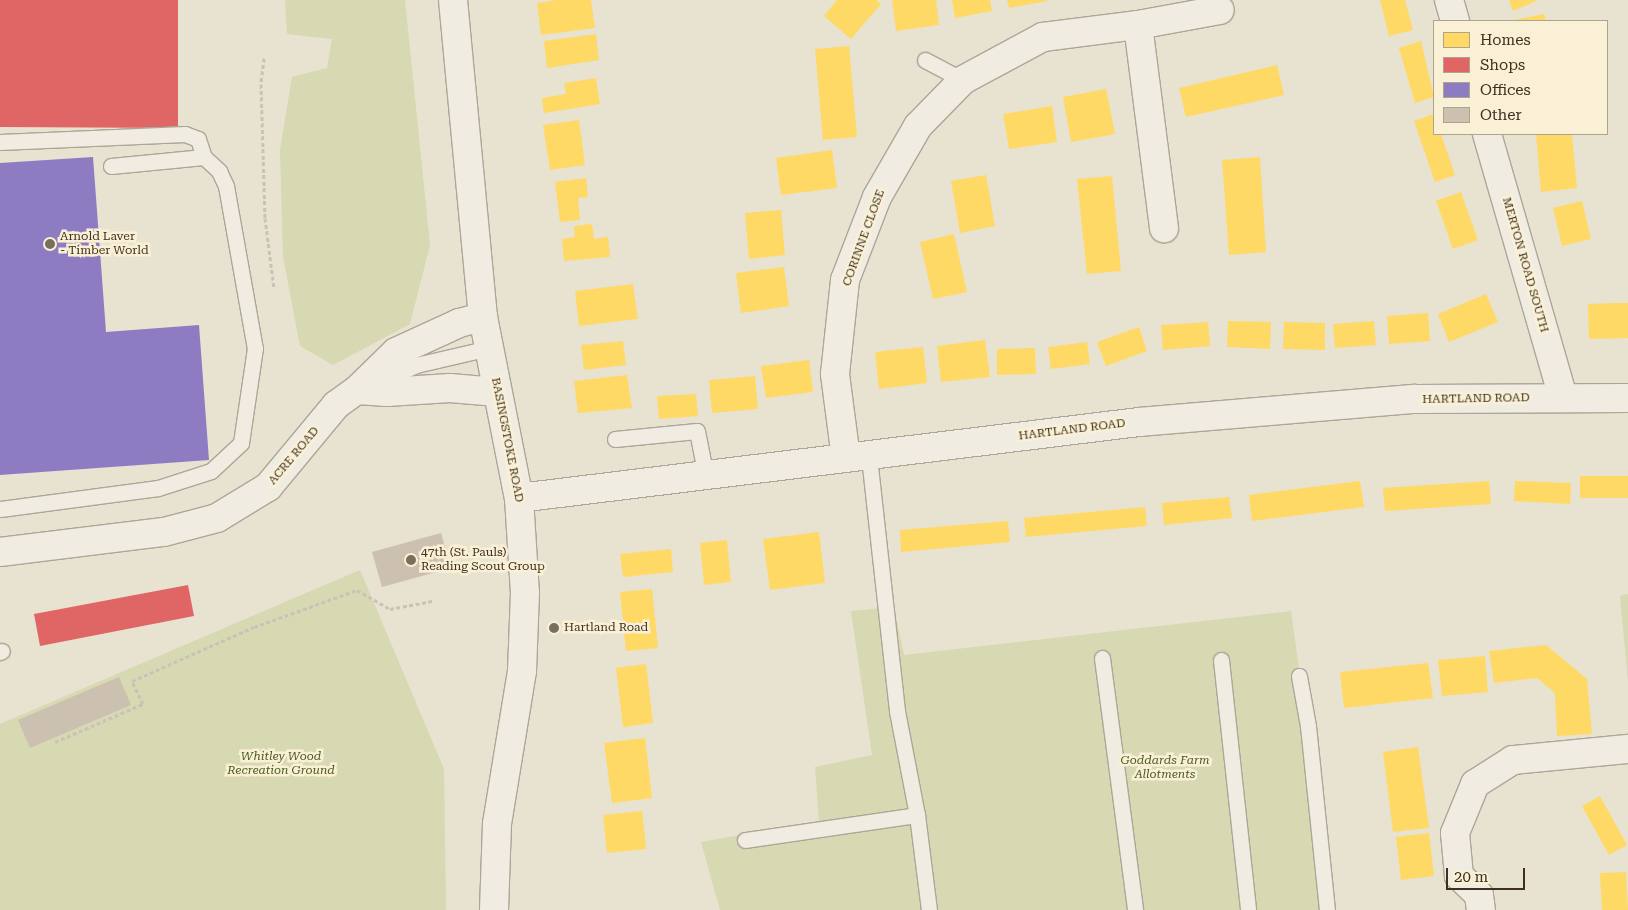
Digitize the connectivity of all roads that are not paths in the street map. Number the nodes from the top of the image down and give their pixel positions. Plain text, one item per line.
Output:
1 (453, 0) edge
2 (1449, 0) edge
3 (1220, 10) dead end
4 (1455, 20) edge
5 (1138, 25) junction
6 (925, 60) dead end
7 (963, 80) junction
8 (1487, 135) edge
9 (0, 142) edge
10 (204, 158) junction
11 (111, 166) dead end
12 (1164, 228) dead end
13 (483, 317) junction
14 (489, 348) junction
15 (358, 390) junction
16 (497, 392) junction
17 (1563, 397) junction
18 (1628, 398) edge
19 (615, 439) dead end
20 (858, 457) junction
21 (706, 477) junction
22 (519, 498) junction
23 (0, 509) edge
24 (0, 552) edge
25 (1102, 658) dead end
26 (1221, 660) dead end
27 (1299, 676) dead end
28 (1628, 749) edge
29 (917, 815) junction
30 (745, 840) dead end
31 (494, 910) edge
32 (929, 910) edge
33 (1135, 910) edge
34 (1248, 910) edge
35 (1327, 910) edge
36 (1481, 910) edge

1 - 13 street, BASINGSTOKE ROAD
2 - 4 street
3 - 5 street, CORINNE CLOSE
5 - 7 street, CORINNE CLOSE
5 - 12 street
6 - 7 lane
7 - 20 street, CORINNE CLOSE
8 - 17 street, MERTON ROAD SOUTH
9 - 10 lane
10 - 11 lane
10 - 23 lane
13 - 14 street, BASINGSTOKE ROAD
13 - 15 street
14 - 15 lane, ACRE ROAD
14 - 16 street, BASINGSTOKE ROAD
15 - 16 street
15 - 24 street, ACRE ROAD
16 - 22 street, BASINGSTOKE ROAD
17 - 18 street, HARTLAND ROAD
17 - 20 street, HARTLAND ROAD
19 - 21 lane
20 - 21 street, HARTLAND ROAD
20 - 29 lane
21 - 22 street, HARTLAND ROAD
22 - 31 street, BASINGSTOKE ROAD
25 - 33 lane
26 - 34 lane
27 - 35 lane
28 - 36 street
29 - 30 lane
29 - 32 lane

